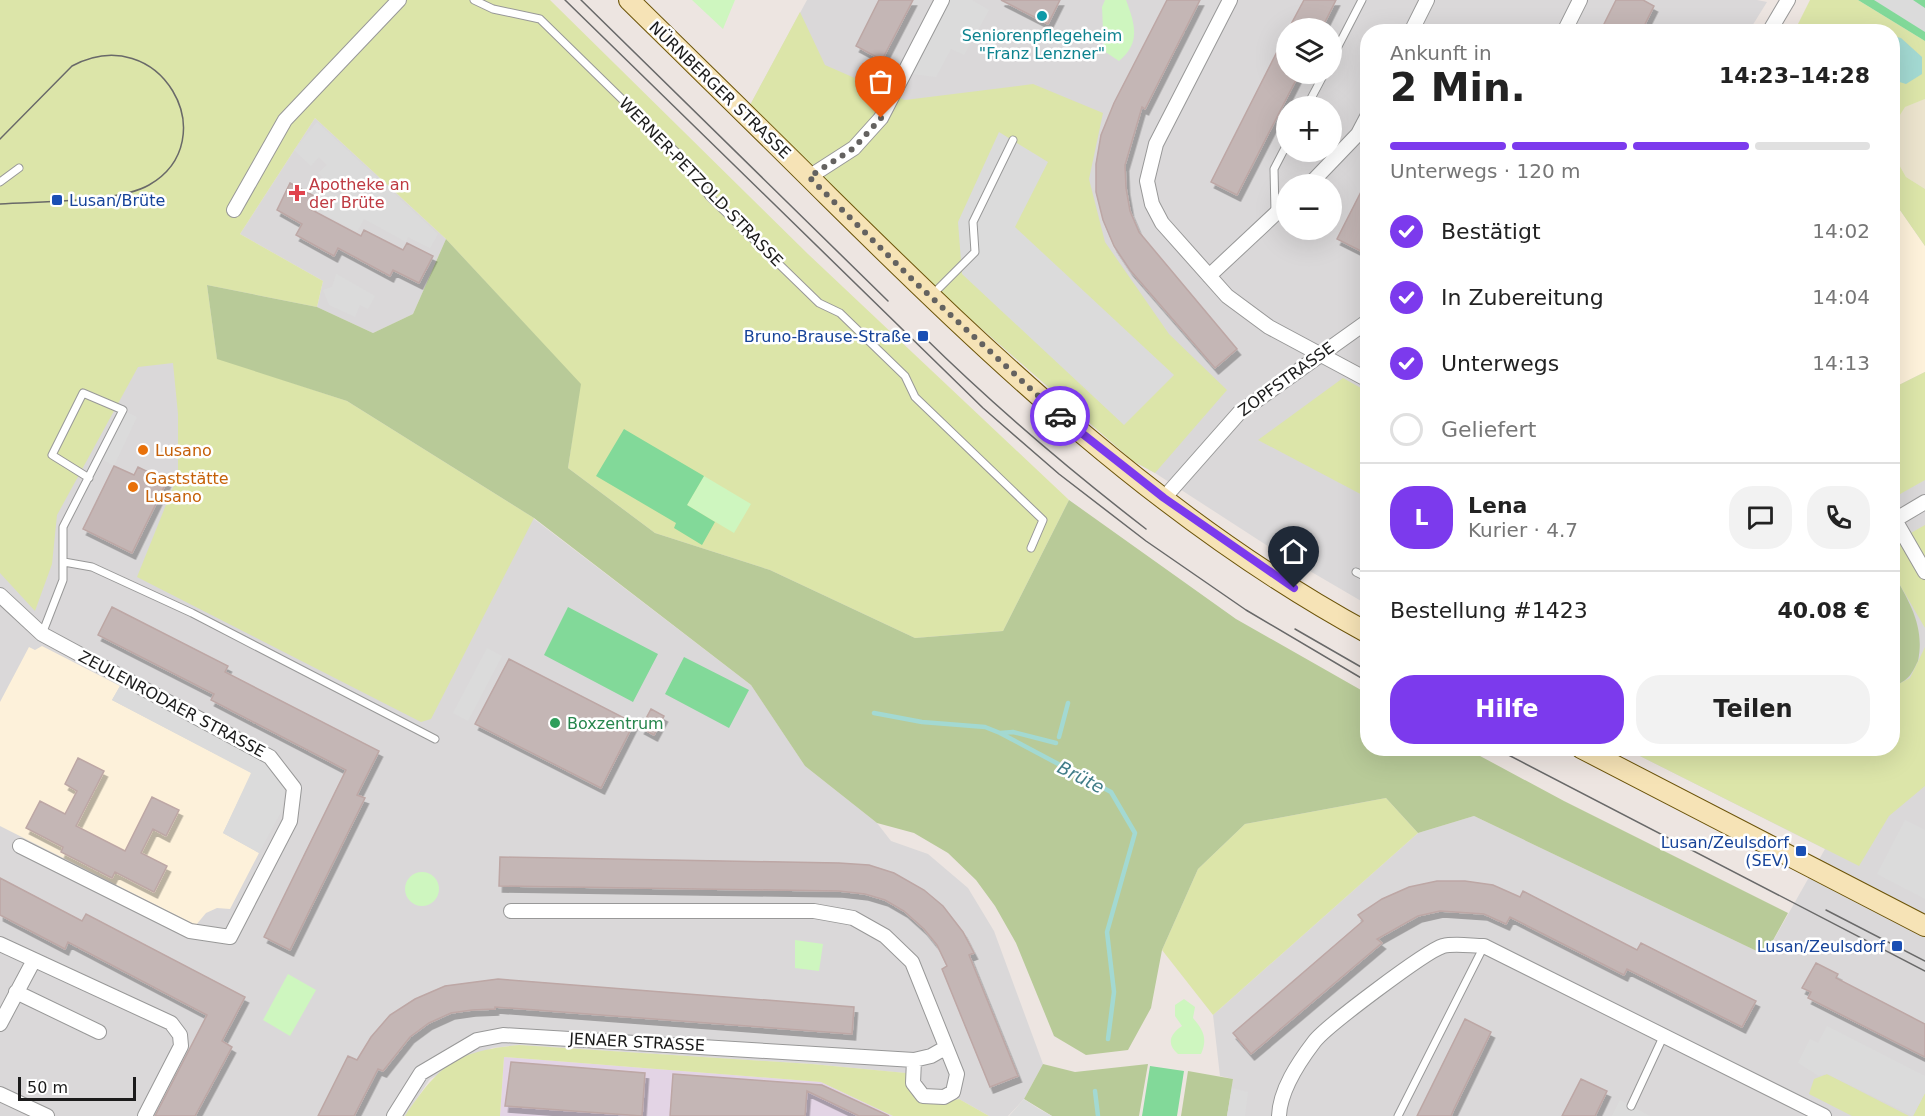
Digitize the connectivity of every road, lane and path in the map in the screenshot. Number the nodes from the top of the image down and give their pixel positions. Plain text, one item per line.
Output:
1 (399, 0) edge
2 (474, 0) edge
3 (629, 0) edge
4 (942, 0) edge
5 (1230, 0) edge
6 (1362, 0) edge
7 (1427, 0) edge
8 (1580, 0) edge
9 (1788, 0) edge
10 (1415, 24) edge
11 (1568, 24) edge
12 (1774, 24) edge
13 (1342, 39) edge
14 (1360, 130) edge
15 (1013, 140) dead end
16 (1278, 162) edge
17 (19, 168) dead end
18 (1320, 174) edge
19 (809, 177) junction
20 (0, 182) edge
21 (234, 210) dead end
22 (1275, 212) joint
23 (1209, 276) junction
24 (930, 296) junction
25 (1360, 326) edge
26 (1319, 354) junction
27 (1360, 376) edge
28 (89, 478) junction
29 (1164, 498) junction
30 (1925, 502) edge
31 (1900, 516) edge
32 (1900, 529) edge
33 (1031, 548) dead end
34 (64, 562) junction
35 (1356, 572) dead end
36 (1925, 572) edge
37 (1360, 574) edge
38 (0, 595) edge
39 (1360, 628) edge
40 (42, 634) junction
41 (435, 739) dead end
42 (1596, 756) edge
43 (20, 846) dead end
44 (511, 911) dead end
45 (1925, 926) edge
46 (0, 944) edge
47 (1484, 946) junction
48 (34, 960) junction
49 (9, 998) edge
50 (0, 1024) edge
51 (99, 1032) dead end
52 (1664, 1035) junction
53 (945, 1048) junction
54 (914, 1060) junction
55 (0, 1094) edge
56 (1631, 1106) dead end
57 (47, 1116) edge
58 (146, 1116) edge
59 (394, 1116) edge
60 (1279, 1116) edge
61 (1398, 1116) edge
62 (1824, 1116) edge

1 - 21 street
2 - 33 lane, WERNER-PETZOLD-STRASSE
3 - 19 street, NÜRNBERGER STRASSE
4 - 19 street
5 - 23 street
6 - 13 lane
7 - 10 street
8 - 11 street
9 - 12 street
14 - 18 street
15 - 24 lane
16 - 22 lane
17 - 20 lane
19 - 24 street, NÜRNBERGER STRASSE
22 - 23 street
23 - 26 street
24 - 29 street, NÜRNBERGER STRASSE
25 - 26 street, ZOPFSTRASSE
26 - 27 street
26 - 29 street, ZOPFSTRASSE
28 - 28 lane
28 - 34 lane
29 - 39 street, NÜRNBERGER STRASSE
30 - 31 street
32 - 36 street
34 - 40 lane
34 - 41 lane
35 - 37 lane
38 - 40 street, ZEULENRODAER STRASSE
40 - 43 street, ZEULENRODAER STRASSE
42 - 45 street
44 - 53 street
46 - 48 street
47 - 52 street
47 - 60 street
47 - 61 lane
48 - 49 street
48 - 58 street
49 - 50 street
49 - 51 street
52 - 56 lane
52 - 62 street
53 - 54 street, JENAER STRASSE
53 - 54 street
54 - 59 street, JENAER STRASSE
55 - 57 street

